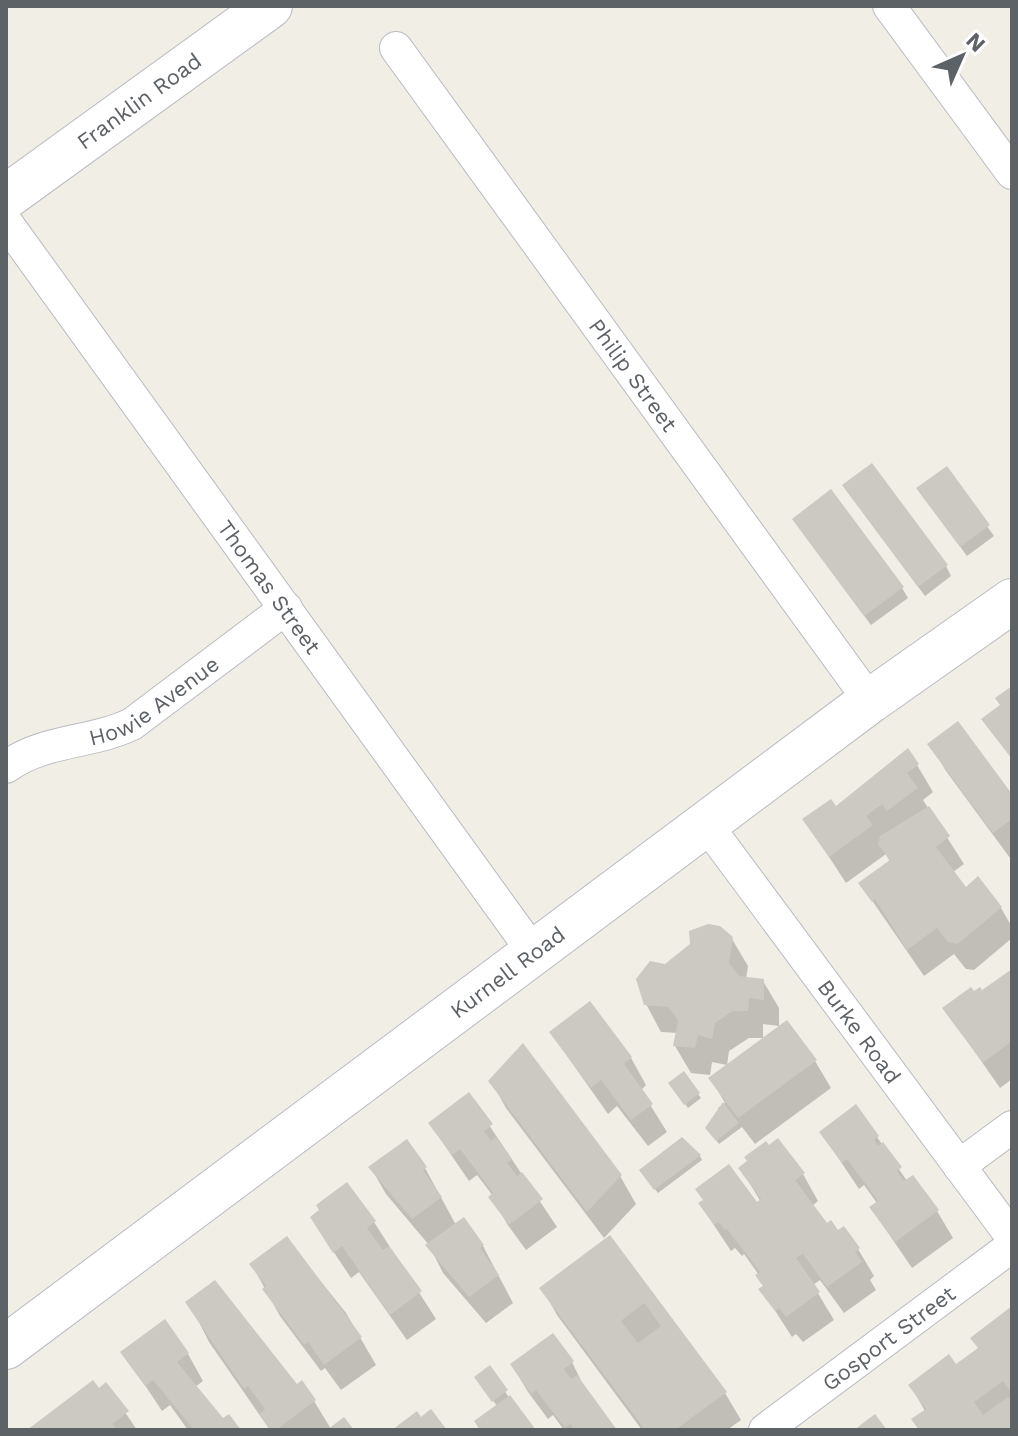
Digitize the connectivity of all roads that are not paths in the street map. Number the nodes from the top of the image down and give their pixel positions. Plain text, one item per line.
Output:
1 (889, 6) edge
2 (258, 10) edge
3 (396, 48) dead end
4 (1012, 173) edge
5 (6, 197) edge
6 (6, 222) edge
7 (1012, 601) edge
8 (286, 608) junction
9 (870, 701) junction
10 (6, 767) edge
11 (706, 824) junction
12 (534, 953) junction
13 (1012, 1127) edge
14 (959, 1166) junction
15 (1012, 1237) edge
16 (1012, 1246) edge
17 (6, 1347) edge
18 (765, 1430) edge

1 - 4 street
2 - 5 street, Franklin Road
3 - 9 street, Philip Street
6 - 8 street, Thomas Street
7 - 9 street, Kurnell Road
8 - 10 street, Howie Avenue
8 - 12 street, Thomas Street
9 - 11 street, Kurnell Road
11 - 12 street, Kurnell Road
11 - 14 street, Burke Road
12 - 17 street, Kurnell Road
13 - 14 street
14 - 15 street, Burke Road
16 - 18 street, Gosport Street

